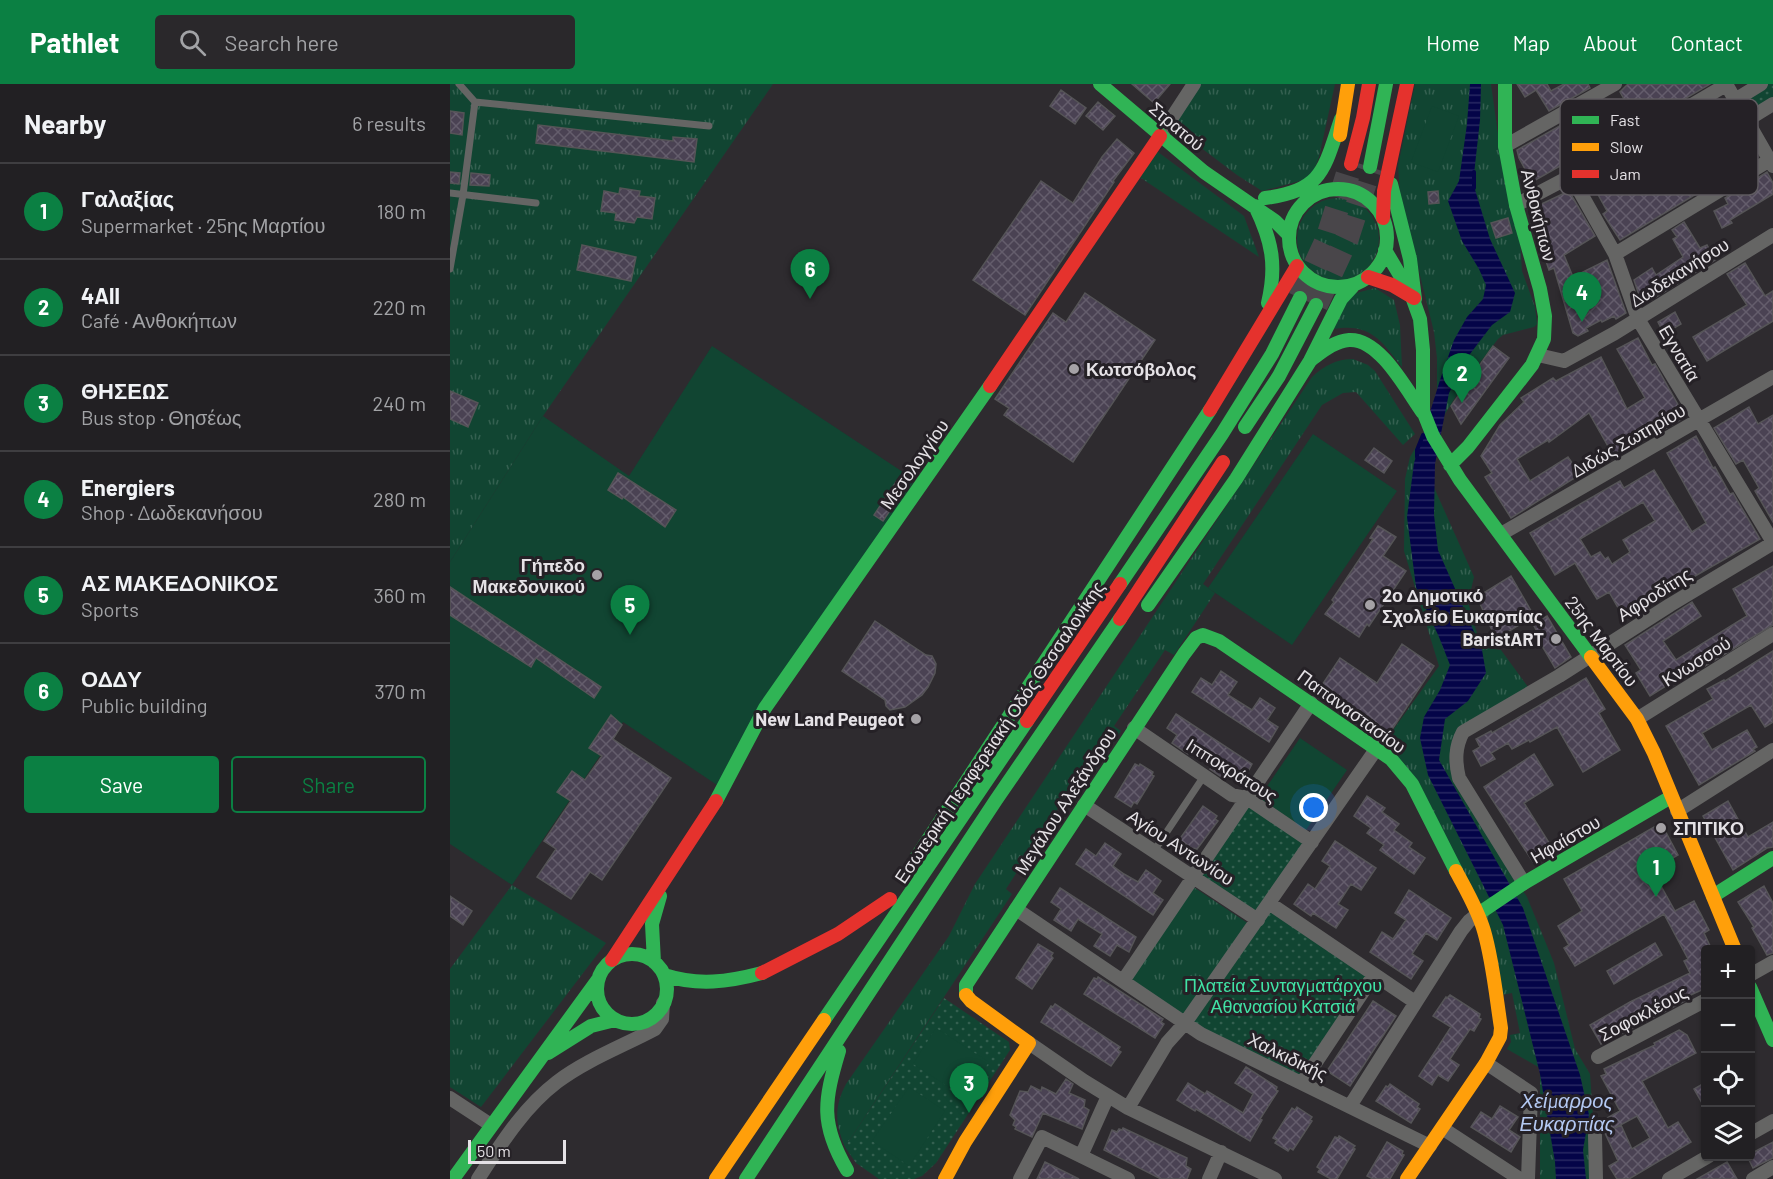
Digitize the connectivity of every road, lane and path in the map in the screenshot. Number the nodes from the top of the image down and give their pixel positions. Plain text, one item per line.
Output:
1 (459, 84) edge
2 (1100, 84) edge
3 (1194, 84) edge
4 (1348, 84) edge
5 (1369, 84) edge
6 (1386, 84) edge
7 (1407, 84) edge
8 (1505, 84) edge
9 (1615, 84) edge
10 (1726, 84) edge
11 (1761, 84) edge
12 (1588, 99) edge
13 (1701, 99) edge
14 (1734, 99) edge
15 (1737, 99) edge
16 (475, 102) junction
17 (1773, 104) edge
18 (1758, 113) edge
19 (1560, 115) edge
20 (1341, 119) junction
21 (709, 126) dead end
22 (1160, 136) junction
23 (1758, 140) edge
24 (1505, 146) junction
25 (1771, 163) edge
26 (1351, 164) tunnel mouth
27 (1370, 167) tunnel mouth
28 (1758, 171) edge
29 (1388, 175) junction
30 (1560, 182) edge
31 (1323, 191) junction
32 (450, 193) edge
33 (463, 195) junction
34 (1582, 195) edge
35 (1716, 195) edge
36 (1260, 202) junction
37 (1305, 202) junction
38 (536, 203) dead end
39 (1516, 205) junction
40 (1383, 218) junction
41 (1289, 235) junction
42 (1773, 236) edge
43 (1385, 250) junction
44 (1615, 254) junction
45 (1297, 266) junction
46 (450, 269) edge
47 (1368, 277) junction
48 (1354, 285) junction
49 (1300, 298) tunnel mouth
50 (1415, 299) junction
51 (1316, 305) tunnel mouth
52 (1638, 319) junction
53 (1263, 322) junction
54 (1538, 355) junction
55 (1310, 361) junction
56 (1773, 377) edge
57 (1423, 413) junction
58 (1699, 419) junction
59 (1450, 465) junction
60 (1501, 534) junction
61 (1773, 543) edge
62 (1142, 613) dead end
63 (1773, 634) edge
64 (1203, 635) joint
65 (1591, 656) junction
66 (1311, 703) junction
67 (1637, 719) junction
68 (1134, 728) junction
69 (1377, 748) junction
70 (1048, 750) dead end
71 (1773, 750) edge
72 (1204, 776) junction
73 (1671, 797) junction
74 (1247, 798) junction
75 (996, 800) junction
76 (1084, 805) junction
77 (1677, 811) junction
78 (1312, 842) junction
79 (1154, 851) junction
80 (1773, 858) edge
81 (671, 869) junction
82 (909, 869) dead end
83 (1193, 877) junction
84 (1522, 885) junction
85 (1713, 896) junction
86 (1269, 903) junction
87 (1016, 909) junction
88 (1478, 914) junction
89 (1258, 920) junction
90 (1733, 945) edge
91 (612, 960) junction
92 (654, 962) junction
93 (1773, 962) edge
94 (1755, 972) edge
95 (664, 975) junction
96 (1374, 975) junction
97 (599, 978) junction
98 (1123, 981) junction
99 (1755, 999) edge
100 (1415, 1002) junction
101 (663, 1003) junction
102 (1701, 1003) edge
103 (615, 1020) junction
104 (1185, 1023) junction
105 (819, 1029) junction
106 (843, 1034) junction
107 (1773, 1040) edge
108 (1029, 1043) junction
109 (1598, 1057) dead end
110 (539, 1059) junction
111 (1488, 1060) junction
112 (1302, 1083) junction
113 (1108, 1096) junction
114 (450, 1098) edge
115 (1350, 1106) junction
116 (1128, 1108) junction
117 (1773, 1121) edge
118 (491, 1125) junction
119 (1442, 1128) junction
120 (1755, 1131) edge
121 (1595, 1134) dead end
122 (965, 1142) junction
123 (1430, 1146) junction
124 (1221, 1152) junction
125 (1081, 1156) junction
126 (1701, 1161) edge
127 (1773, 1167) edge
128 (850, 1174) edge
129 (1411, 1178) edge
130 (453, 1179) edge
131 (478, 1179) edge
132 (716, 1179) edge
133 (746, 1179) edge
134 (858, 1179) edge
135 (934, 1179) edge
136 (945, 1179) edge
137 (1020, 1179) edge
138 (1128, 1179) edge
139 (1209, 1179) edge
140 (1275, 1179) edge
141 (1520, 1179) edge
142 (1528, 1179) edge
143 (1534, 1179) edge
144 (1596, 1179) edge
145 (1669, 1179) edge
146 (1753, 1179) edge

1 - 16 lane
2 - 22 main road, Στρατού
3 - 22 street, Μεσολογγίου
4 - 20 main road
5 - 26 main road
6 - 27 main road
7 - 29 main road
8 - 24 main road, Ανθοκήπων
9 - 12 street
10 - 13 street
10 - 14 street
11 - 15 street
16 - 21 lane
16 - 33 lane
17 - 18 street
19 - 24 street
20 - 31 main road
20 - 36 main road
22 - 36 main road, Στρατού
22 - 81 main road, Μεσολογγίου
23 - 25 street
24 - 39 main road, Ανθοκήπων
25 - 28 street
29 - 40 main road
29 - 50 main road
30 - 39 street
31 - 37 main road
31 - 40 main road
32 - 33 lane
33 - 38 lane
33 - 46 lane
34 - 44 street, Εγνατία
35 - 44 street
36 - 37 main road, Στρατού
36 - 41 main road, Στρατού
36 - 53 main road
37 - 41 main road
39 - 54 main road, Ανθοκήπων
40 - 43 main road
41 - 45 main road
42 - 52 street, Δωδεκανήσου
43 - 47 main road
43 - 50 main road
44 - 52 street, Εγνατία
45 - 48 main road
45 - 53 main road
47 - 48 main road
47 - 50 main road
48 - 55 main road
49 - 105 main road, Εσωτερική Περιφερειακή Οδός Θεσσαλονίκης
50 - 57 main road, 25ης Μαρτίου
51 - 75 main road, Εσωτερική Περιφερειακή Οδός Θεσσαλονίκης
52 - 54 street, Δωδεκανήσου
52 - 58 street, Εγνατία
53 - 82 main road
54 - 59 main road, Ανθοκήπων
55 - 57 main road
55 - 62 main road
56 - 58 street, Διδώς Σωτηρίου
57 - 59 main road, 25ης Μαρτίου
58 - 60 street, Διδώς Σωτηρίου
58 - 61 street, Εγνατία
59 - 60 main road, 25ης Μαρτίου
60 - 65 main road, 25ης Μαρτίου
61 - 65 street, Αφροδίτης
63 - 67 street, Κνωσσού
64 - 66 main road, Παπαναστασίου
64 - 68 main road, Μεγάλου Αλεξάνδρου
65 - 67 main road, 25ης Μαρτίου
65 - 84 street, Αφροδίτης
66 - 69 main road, Παπαναστασίου
66 - 74 street
67 - 73 main road, 25ης Μαρτίου
68 - 72 street, Ιπποκράτους
68 - 76 main road, Μεγάλου Αλεξάνδρου
69 - 78 street
69 - 88 main road, Παπαναστασίου
70 - 75 main road
71 - 77 street
72 - 74 street, Ιπποκράτους
72 - 79 lane
73 - 77 main road, 25ης Μαρτίου
73 - 84 main road, Ηφαίστου
74 - 78 street, Ιπποκράτους
74 - 83 street
75 - 106 main road, Εσωτερική Περιφερειακή Οδός Θεσσαλονίκης
76 - 79 street, Αγίου Αντωνίου
76 - 87 main road, Μεγάλου Αλεξάνδρου
77 - 85 main road, 25ης Μαρτίου
78 - 86 street
79 - 83 street, Αγίου Αντωνίου
80 - 85 main road
81 - 91 main road, Μεσολογγίου
81 - 92 main road, Μεσολογγίου
83 - 89 street, Αγίου Αντωνίου
83 - 98 street
84 - 88 main road, Ηφαίστου
85 - 90 main road, 25ης Μαρτίου
86 - 89 street
86 - 96 street
87 - 98 street, Χαλκιδικής
87 - 108 main road, Μεγάλου Αλεξάνδρου
88 - 100 street
88 - 111 main road, Παπαναστασίου
89 - 104 street
91 - 92 main road
91 - 97 main road
92 - 95 main road
93 - 94 street
95 - 101 main road
95 - 105 main road
96 - 100 street
96 - 112 street
97 - 103 main road
97 - 110 main road
98 - 104 street, Χαλκιδικής
99 - 107 main road
100 - 115 street
101 - 103 main road
101 - 131 street
102 - 109 street, Σοφοκλέους
103 - 110 main road
104 - 112 street, Χαλκιδικής
104 - 116 street
105 - 132 main road, Εσωτερική Περιφερειακή Οδός Θεσσαλονίκης
106 - 128 main road
106 - 133 main road, Εσωτερική Περιφερειακή Οδός Θεσσαλονίκης
108 - 113 street
108 - 122 main road
110 - 118 main road
111 - 119 main road, Παπαναστασίου
111 - 142 street
111 - 143 lane
112 - 115 street, Χαλκιδικής
113 - 116 street
113 - 125 street
114 - 118 street
115 - 123 street, Χαλκιδικής
116 - 124 street
117 - 120 street
118 - 130 main road
119 - 123 main road, Παπαναστασίου
119 - 141 street
121 - 144 street
122 - 135 main road
122 - 136 main road
123 - 129 main road, Παπαναστασίου
124 - 139 street
124 - 140 street
125 - 137 street
125 - 138 street
126 - 145 street
127 - 146 street
128 - 134 main road

